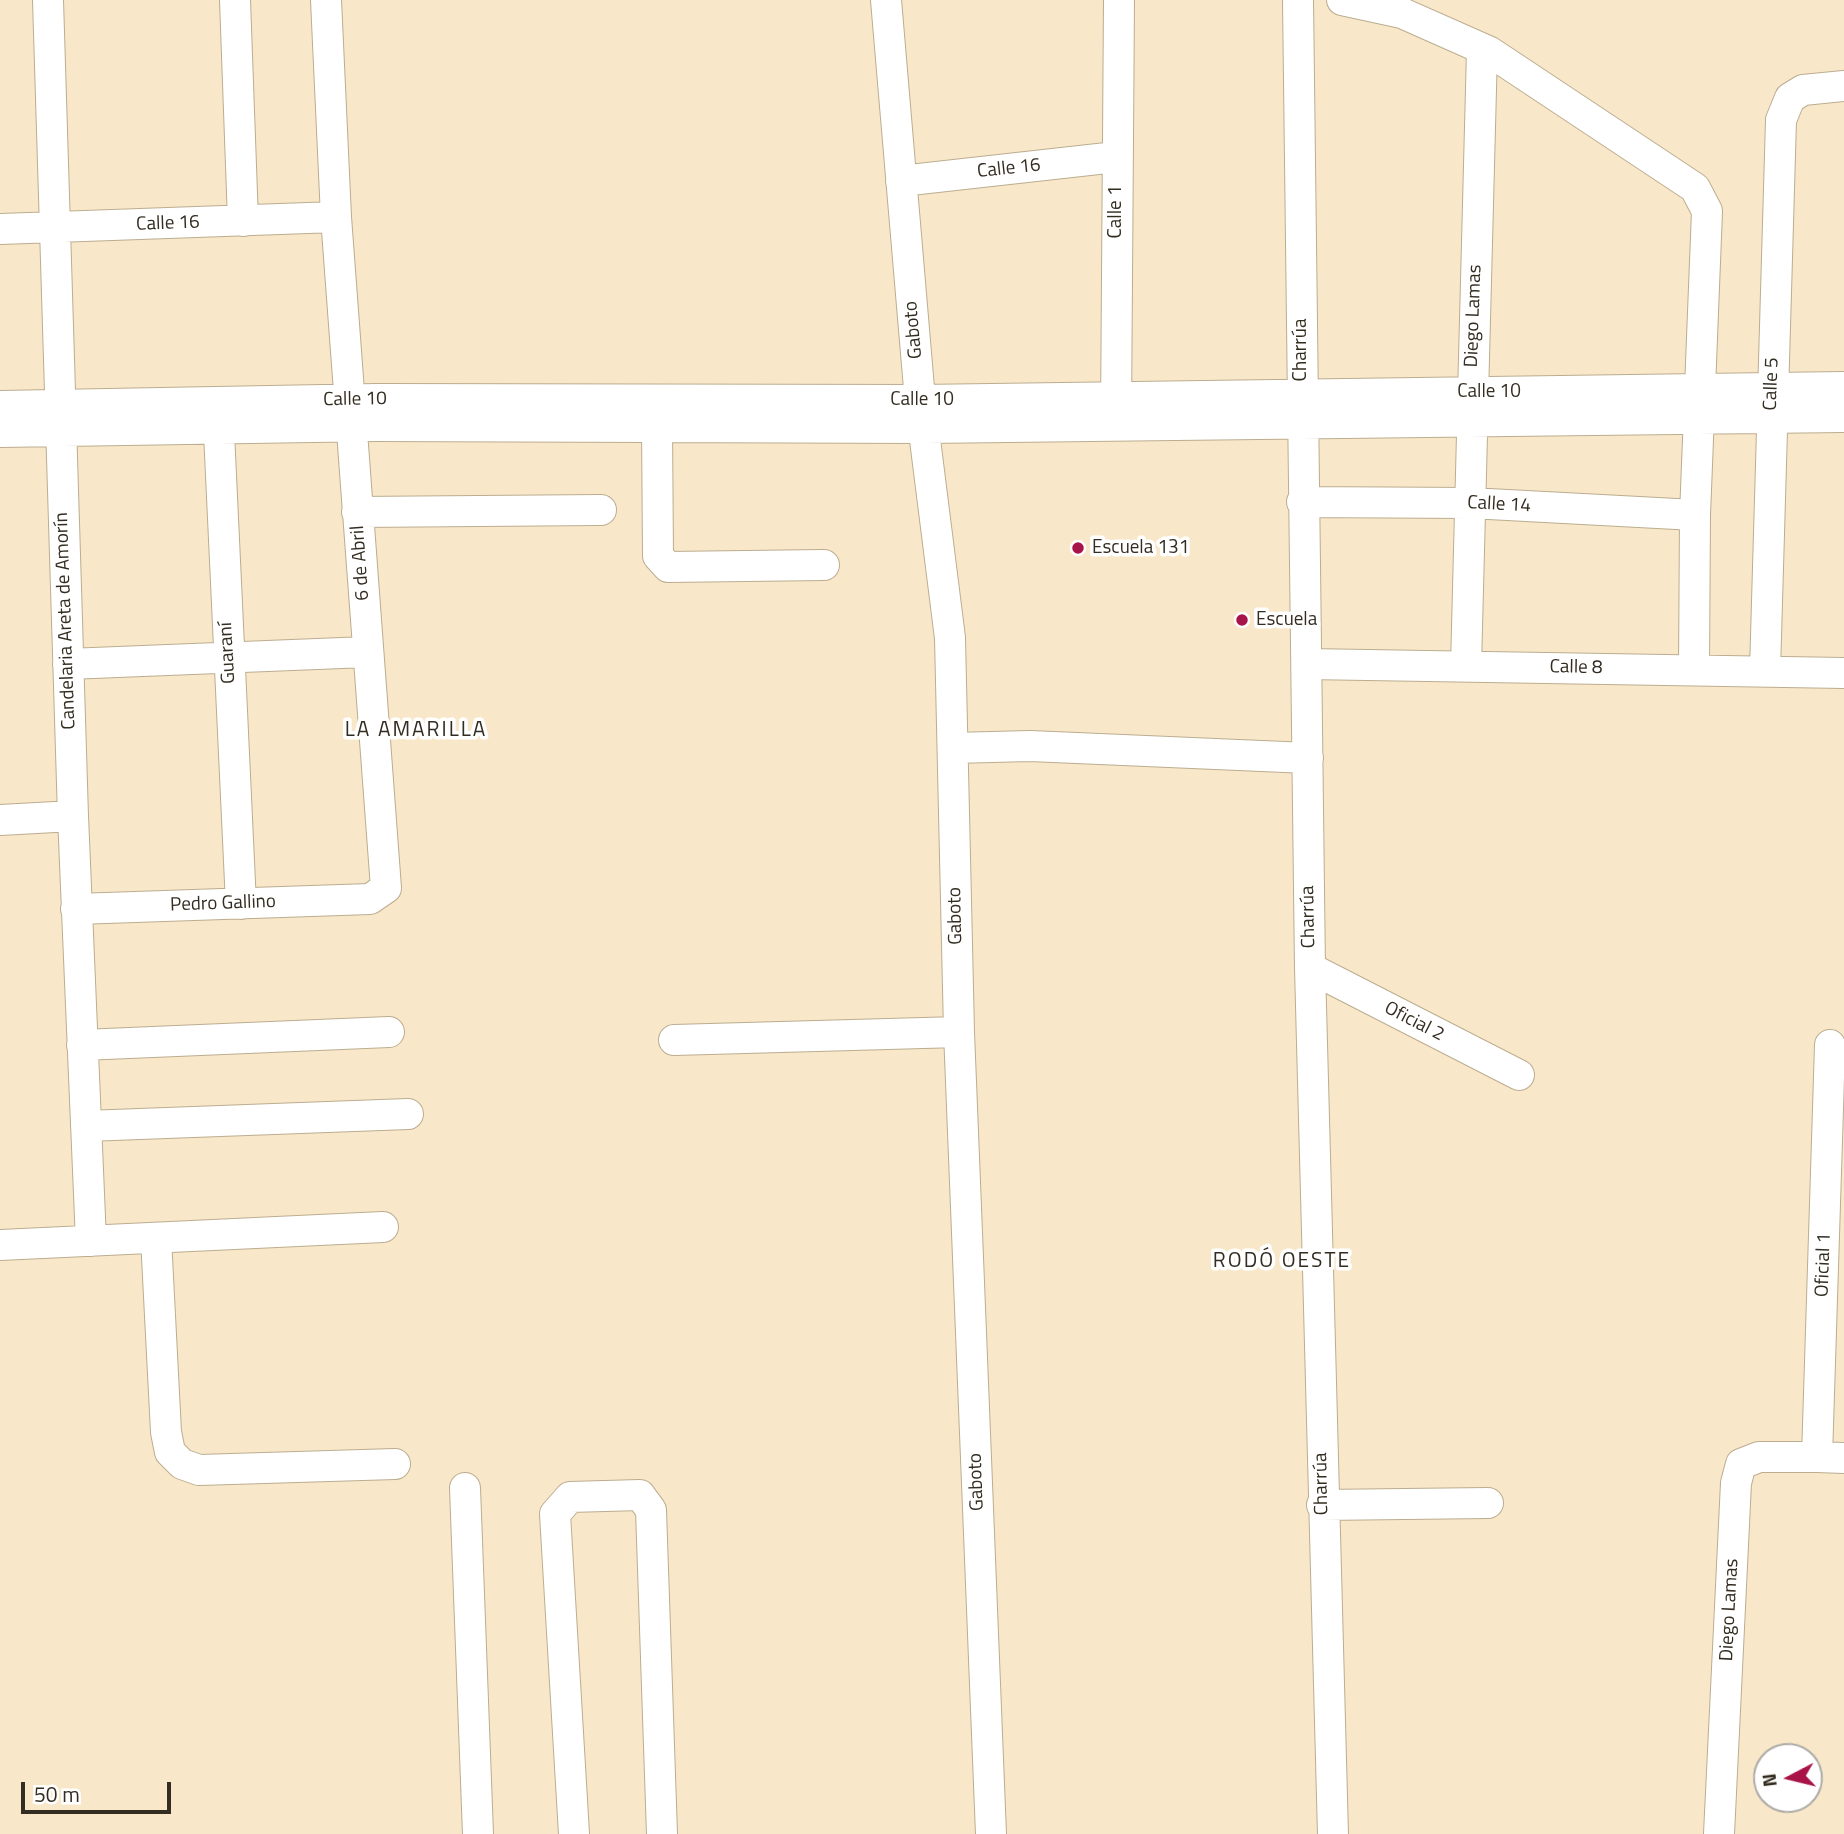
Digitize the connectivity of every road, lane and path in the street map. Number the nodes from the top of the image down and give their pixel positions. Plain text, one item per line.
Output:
1 (48, 0) edge
2 (235, 0) edge
3 (326, 0) edge
4 (886, 0) edge
5 (1119, 0) edge
6 (1298, 0) edge
7 (1342, 0) edge
8 (1482, 50) junction
9 (1844, 86) edge
10 (1116, 157) junction
11 (901, 181) junction
12 (335, 217) junction
13 (243, 221) junction
14 (55, 228) junction
15 (0, 229) edge
16 (1844, 387) edge
17 (1700, 390) junction
18 (1771, 390) junction
19 (0, 406) edge
20 (1472, 406) junction
21 (1301, 408) junction
22 (1116, 411) junction
23 (350, 413) junction
24 (922, 414) junction
25 (218, 415) junction
26 (1844, 417) edge
27 (60, 418) junction
28 (1770, 419) junction
29 (1699, 420) junction
30 (657, 427) junction
31 (0, 432) edge
32 (1302, 502) junction
33 (1469, 503) junction
34 (601, 510) dead end
35 (357, 512) junction
36 (1695, 515) junction
37 (824, 565) dead end
38 (367, 652) junction
39 (228, 659) junction
40 (68, 664) junction
41 (1308, 664) junction
42 (1466, 666) junction
43 (1694, 669) junction
44 (1765, 671) junction
45 (1844, 673) edge
46 (953, 748) junction
47 (1308, 758) junction
48 (73, 816) junction
49 (0, 820) edge
50 (370, 899) joint
51 (241, 904) junction
52 (76, 908) junction
53 (1310, 968) junction
54 (389, 1032) dead end
55 (959, 1032) junction
56 (674, 1040) dead end
57 (82, 1045) junction
58 (1830, 1045) dead end
59 (1519, 1075) dead end
60 (408, 1114) dead end
61 (86, 1126) junction
62 (383, 1227) dead end
63 (156, 1238) junction
64 (91, 1241) junction
65 (0, 1245) edge
66 (1831, 1457) edge
67 (394, 1464) dead end
68 (465, 1488) dead end
69 (1488, 1503) dead end
70 (1322, 1504) junction
71 (478, 1834) edge
72 (574, 1834) edge
73 (662, 1834) edge
74 (991, 1834) edge
75 (1333, 1834) edge
76 (1719, 1834) edge

1 - 14 street, Candelaria Areta de Amorín
2 - 13 street
3 - 12 street, 6 de Abril
4 - 11 street, Gaboto
5 - 10 street, Calle 1
6 - 21 street, Charrúa
7 - 8 street
8 - 17 street
8 - 20 street, Diego Lamas
9 - 18 street, Calle 5
10 - 11 street, Calle 16
10 - 22 street, Calle 1
11 - 24 street, Gaboto
12 - 13 street, Calle 16
12 - 23 street, 6 de Abril
13 - 14 street, Calle 16
14 - 15 street, Calle 16
14 - 27 street, Candelaria Areta de Amorín
16 - 18 street, Calle 10
17 - 18 street, Calle 10
17 - 20 street, Calle 10
17 - 29 street
18 - 28 street, Calle 5
19 - 27 street, Calle 10
20 - 21 street, Calle 10
20 - 29 street, Calle 10
20 - 33 street, Diego Lamas
21 - 22 street, Calle 10
21 - 32 street, Charrúa
22 - 24 street, Calle 10
23 - 24 street, Calle 10
23 - 25 street, Calle 10
23 - 30 street, Calle 10
23 - 35 street, 6 de Abril
24 - 30 street, Calle 10
24 - 46 street, Gaboto
25 - 27 street, Calle 10
25 - 39 street, Guaraní
26 - 28 street, Calle 10
27 - 31 street, Calle 10
27 - 40 street, Candelaria Areta de Amorín
28 - 29 street, Calle 10
28 - 44 street, Calle 5
29 - 36 street
30 - 37 street
32 - 33 street, Calle 14
32 - 41 street, Charrúa
33 - 36 street, Calle 14
33 - 42 street, Diego Lamas
34 - 35 street
35 - 38 street, 6 de Abril
36 - 43 street
38 - 39 street
38 - 50 street, 6 de Abril
39 - 40 street
39 - 51 street, Guaraní
40 - 48 street, Candelaria Areta de Amorín
41 - 42 street, Calle 8
41 - 47 street, Charrúa
42 - 43 street, Calle 8
43 - 44 street, Calle 8
44 - 45 street, Calle 8
46 - 47 street
46 - 55 street, Gaboto
47 - 53 street, Charrúa
48 - 49 street
48 - 52 street, Candelaria Areta de Amorín
50 - 51 street, Pedro Gallino
51 - 52 street, Pedro Gallino
52 - 57 street, Candelaria Areta de Amorín
53 - 59 street, Oficial 2
53 - 70 street, Charrúa
54 - 57 street
55 - 56 street
55 - 74 street, Gaboto
57 - 61 street, Candelaria Areta de Amorín
58 - 66 street, Oficial 1
60 - 61 street
61 - 64 street, Candelaria Areta de Amorín
62 - 63 street
63 - 64 street
63 - 67 street
64 - 65 street
66 - 76 street, Diego Lamas
68 - 71 street
69 - 70 street
70 - 75 street, Charrúa
72 - 73 street

